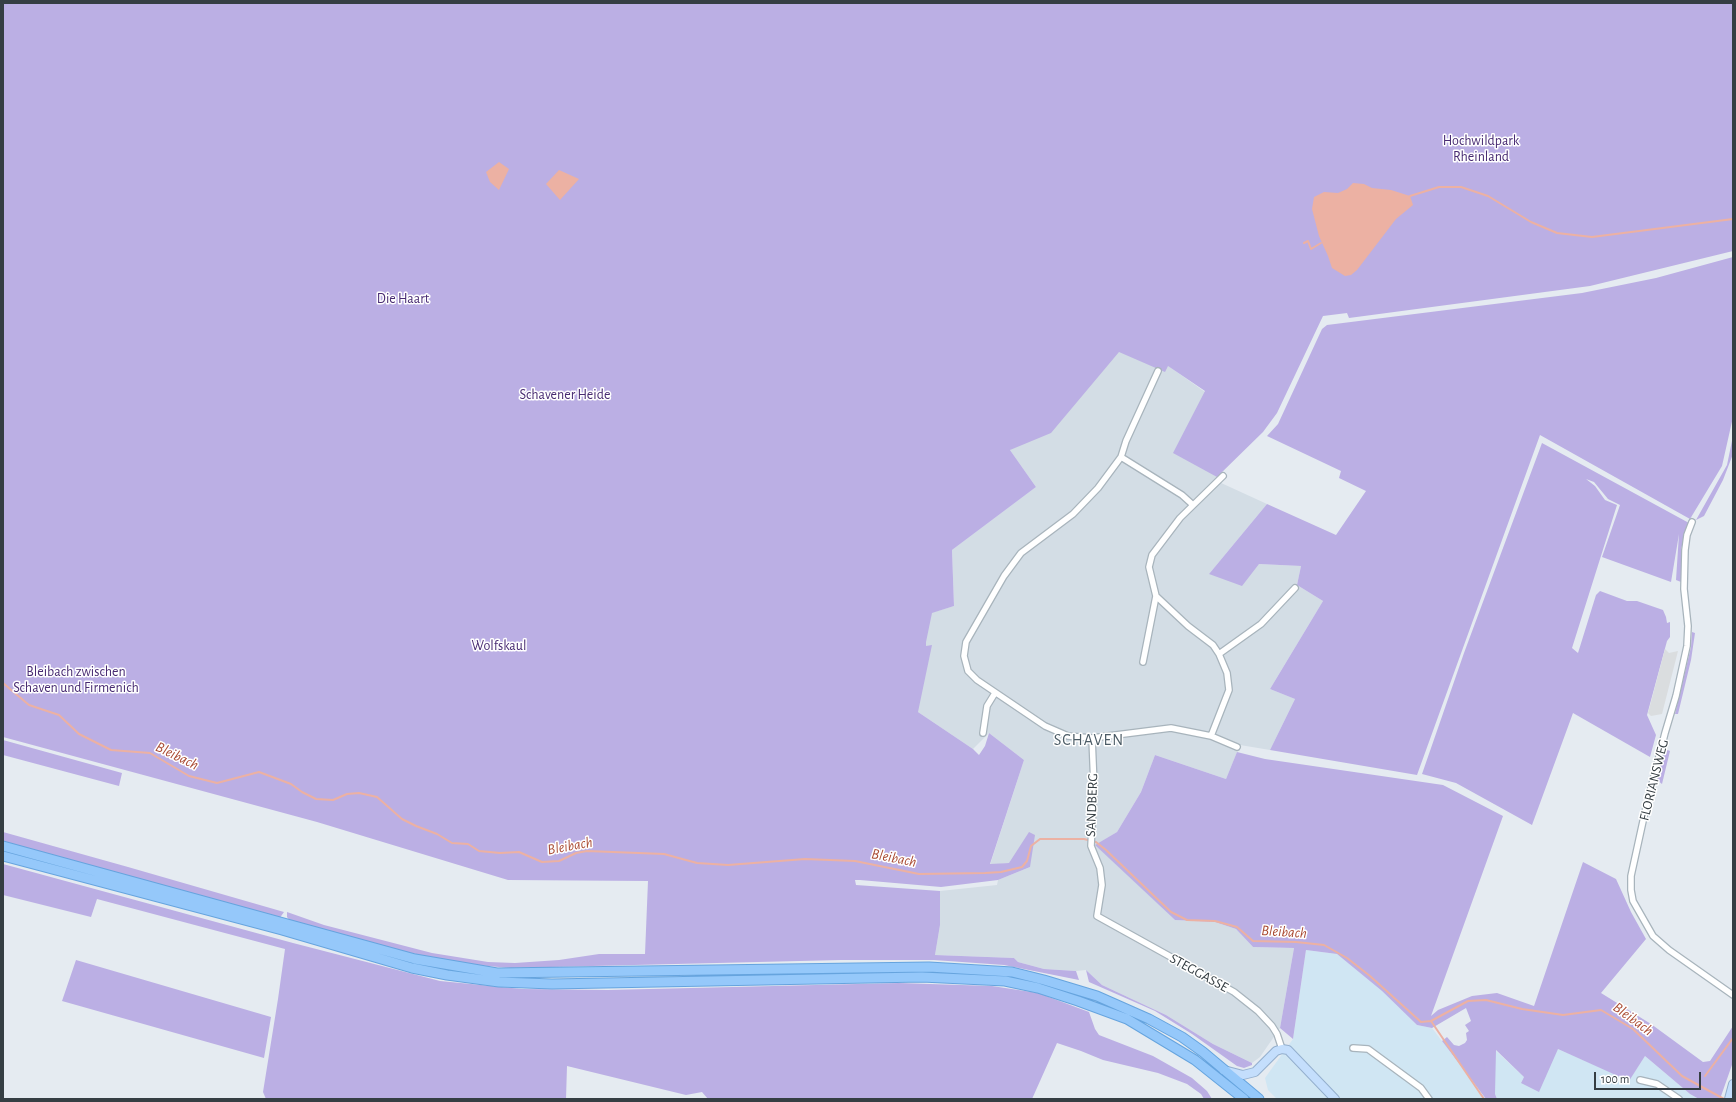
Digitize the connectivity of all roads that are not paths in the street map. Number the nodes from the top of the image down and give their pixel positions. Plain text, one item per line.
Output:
1 (1158, 371) dead end
2 (1121, 457) junction
3 (1223, 476) dead end
4 (1193, 505) junction
5 (1692, 522) dead end
6 (1295, 588) dead end
7 (1156, 596) junction
8 (1219, 654) junction
9 (1142, 662) dead end
10 (995, 693) junction
11 (983, 733) dead end
12 (1211, 736) junction
13 (1092, 738) junction
14 (1237, 747) dead end
15 (3, 846) edge
16 (3, 856) edge
17 (1097, 916) joint
18 (1733, 996) edge
19 (1282, 1048) junction
20 (1353, 1048) dead end
21 (1224, 1070) junction
22 (1640, 1080) dead end
23 (1733, 1084) edge
24 (1729, 1097) edge
25 (1244, 1099) edge
26 (1259, 1099) edge
27 (1335, 1099) edge
28 (1429, 1099) edge
29 (1679, 1099) edge

1 - 2 street
2 - 4 street
2 - 10 street
3 - 4 street
4 - 7 street
5 - 18 street, FLORIANSWEG
6 - 8 street
7 - 8 street
7 - 9 street
8 - 12 street
10 - 11 street
10 - 13 street
12 - 13 street
12 - 14 street
13 - 17 street, SANDBERG
15 - 21 main road
16 - 25 main road
17 - 19 street, STEGGASSE
19 - 21 street
19 - 27 street
20 - 28 street
21 - 26 main road
22 - 29 street
23 - 24 street

